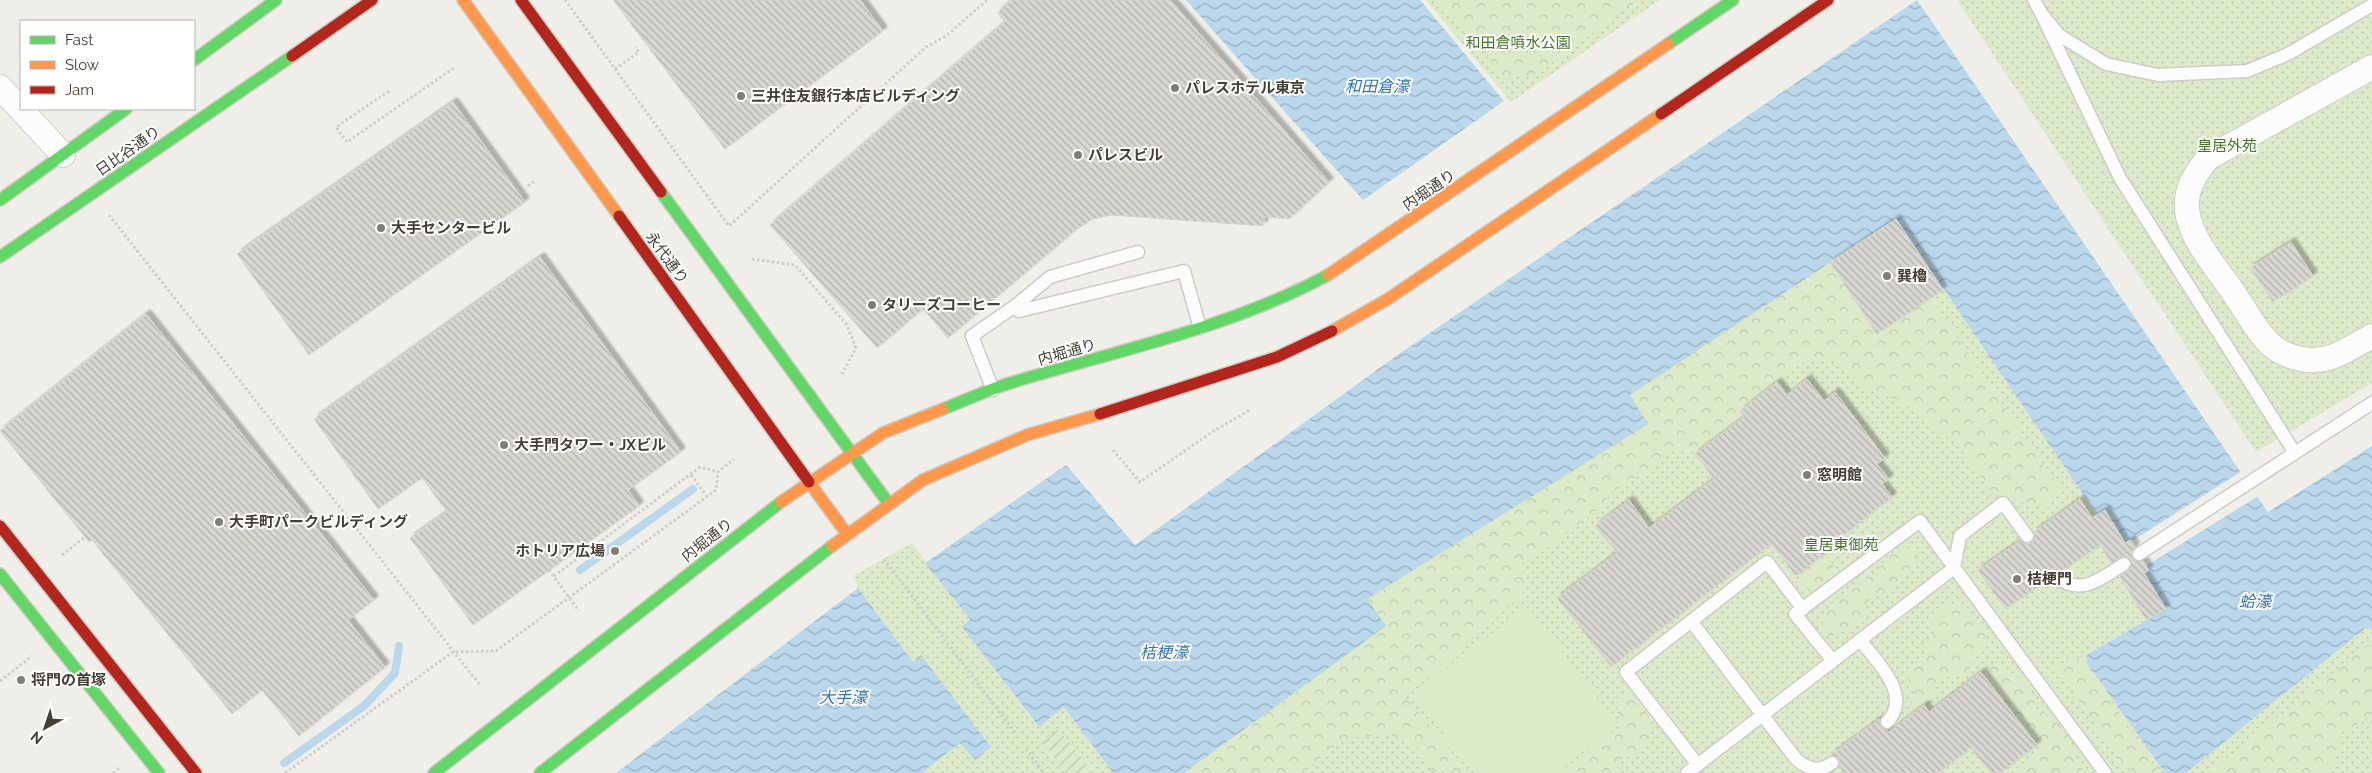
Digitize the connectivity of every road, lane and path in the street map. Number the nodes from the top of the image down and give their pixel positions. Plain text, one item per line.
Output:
1 (276, 0) edge
2 (372, 0) edge
3 (463, 0) edge
4 (521, 0) edge
5 (565, 0) edge
6 (987, 0) edge
7 (1733, 0) edge
8 (1828, 0) edge
9 (2034, 0) edge
10 (2372, 5) edge
11 (2041, 13) junction
12 (635, 47) dead end
13 (195, 59) edge
14 (2372, 67) edge
15 (454, 68) dead end
16 (615, 69) junction
17 (0, 87) edge
18 (389, 91) dead end
19 (20, 109) edge
20 (21, 110) edge
21 (125, 110) edge
22 (63, 155) junction
23 (535, 181) dead end
24 (528, 186) dead end
25 (0, 200) edge
26 (108, 214) dead end
27 (1138, 252) dead end
28 (0, 257) edge
29 (752, 259) dead end
30 (1015, 306) junction
31 (1200, 328) junction
32 (2372, 336) edge
33 (842, 374) dead end
34 (993, 390) junction
35 (2372, 403) edge
36 (1250, 410) dead end
37 (1113, 450) dead end
38 (851, 453) junction
39 (2295, 453) junction
40 (734, 459) dead end
41 (718, 472) junction
42 (691, 474) junction
43 (810, 483) junction
44 (707, 496) junction
45 (889, 504) junction
46 (0, 526) edge
47 (847, 534) junction
48 (2027, 536) dead end
49 (85, 537) dead end
50 (2139, 554) dead end
51 (62, 555) dead end
52 (884, 559) dead end
53 (2124, 564) dead end
54 (1954, 568) junction
55 (549, 570) dead end
56 (0, 574) edge
57 (554, 576) junction
58 (2055, 576) dead end
59 (569, 597) junction
60 (1803, 609) junction
61 (579, 611) dead end
62 (1691, 621) junction
63 (1860, 640) junction
64 (453, 652) junction
65 (34, 654) dead end
66 (1833, 661) junction
67 (0, 681) edge
68 (480, 685) dead end
69 (1764, 714) junction
70 (1887, 722) dead end
71 (1016, 734) dead end
72 (1026, 749) dead end
73 (1832, 763) dead end
74 (122, 765) dead end
75 (1692, 769) edge
76 (113, 773) edge
77 (159, 773) edge
78 (196, 773) edge
79 (285, 773) edge
80 (434, 773) edge
81 (540, 773) edge
82 (1044, 773) edge
83 (2105, 773) edge

1 - 13 main road
2 - 28 main road, 日比谷通り
3 - 43 main road, 永代通り
4 - 38 main road
5 - 16 path
6 - 16 path
7 - 31 main road, 内堀通り
8 - 45 main road
9 - 11 lane
10 - 11 lane
11 - 39 lane
12 - 16 path
14 - 32 street
15 - 18 path
17 - 19 street
20 - 22 street
21 - 22 main road
22 - 25 main road
23 - 24 path
26 - 64 path
27 - 30 lane
29 - 33 path
30 - 31 lane
30 - 34 lane
31 - 34 main road, 内堀通り
34 - 38 main road, 内堀通り
35 - 39 lane
36 - 37 path
38 - 43 main road, 内堀通り
38 - 45 main road
39 - 50 lane
40 - 41 path
41 - 42 path
41 - 44 path
42 - 44 path
42 - 57 path
43 - 47 main road, 永代通り
43 - 80 main road, 内堀通り
44 - 59 path
45 - 47 main road
46 - 78 main road
47 - 81 main road
48 - 54 lane
49 - 51 path
52 - 71 path
53 - 58 lane
54 - 60 lane
54 - 63 lane
54 - 83 lane
55 - 57 path
56 - 77 main road
57 - 59 path
59 - 61 path
59 - 64 path
60 - 62 lane
60 - 66 lane
62 - 69 lane
62 - 75 lane
63 - 66 lane
63 - 70 lane
64 - 68 path
64 - 79 path
65 - 67 path
66 - 69 lane
69 - 73 lane
69 - 75 lane
72 - 82 path
74 - 76 path

